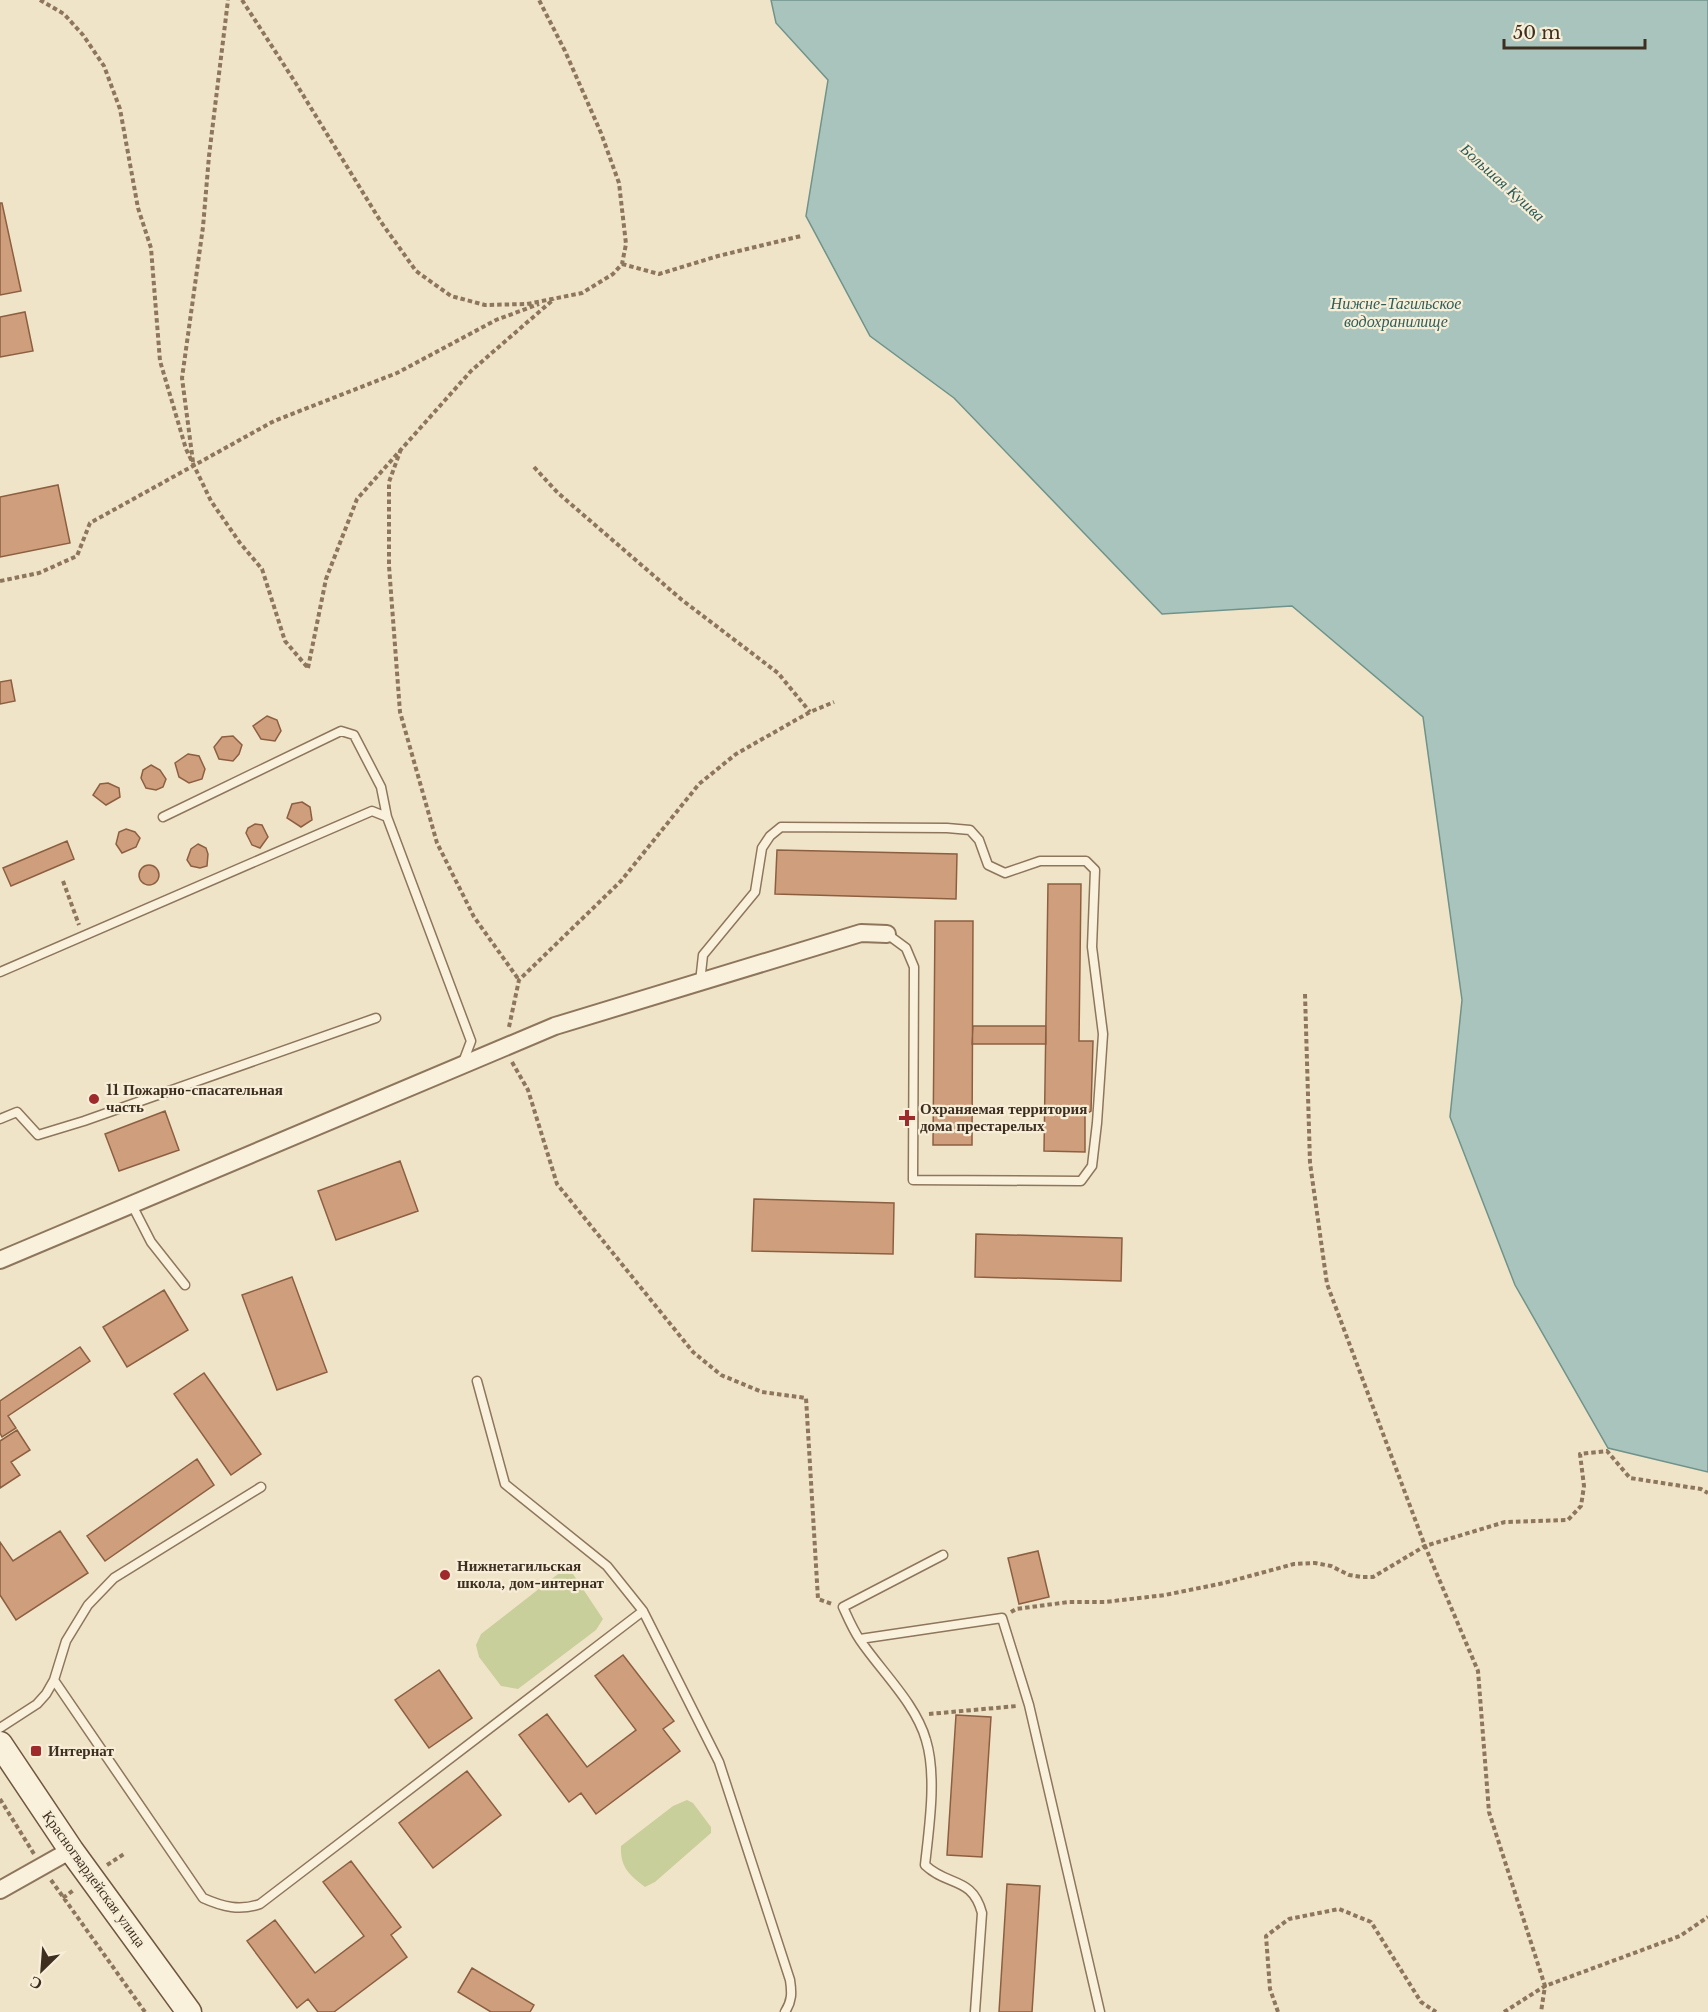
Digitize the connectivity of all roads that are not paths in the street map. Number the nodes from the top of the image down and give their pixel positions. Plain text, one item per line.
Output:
1 (163, 817) dead end
2 (387, 817) junction
3 (887, 934) joint
4 (0, 972) edge
5 (700, 982) junction
6 (376, 1018) dead end
7 (462, 1066) junction
8 (0, 1119) edge
9 (132, 1205) junction
10 (0, 1260) edge
11 (185, 1285) dead end
12 (477, 1381) dead end
13 (261, 1487) dead end
14 (943, 1555) dead end
15 (644, 1611) junction
16 (860, 1639) junction
17 (54, 1680) junction
18 (0, 1728) edge
19 (0, 1744) edge
20 (71, 1850) junction
21 (0, 1890) edge
22 (189, 2012) edge
23 (785, 2012) edge
24 (975, 2012) edge
25 (1100, 2012) edge

1 - 2 lane
2 - 4 lane
2 - 7 lane
3 - 5 street
3 - 5 lane
5 - 7 street
6 - 8 lane
7 - 9 street
9 - 10 street
9 - 11 lane
12 - 15 lane
13 - 17 lane
14 - 16 lane
15 - 17 lane
15 - 23 lane
16 - 24 lane
16 - 25 lane
17 - 18 lane
19 - 20 main road, Красногвардейская улица
20 - 21 street
20 - 22 main road, Красногвардейская улица

